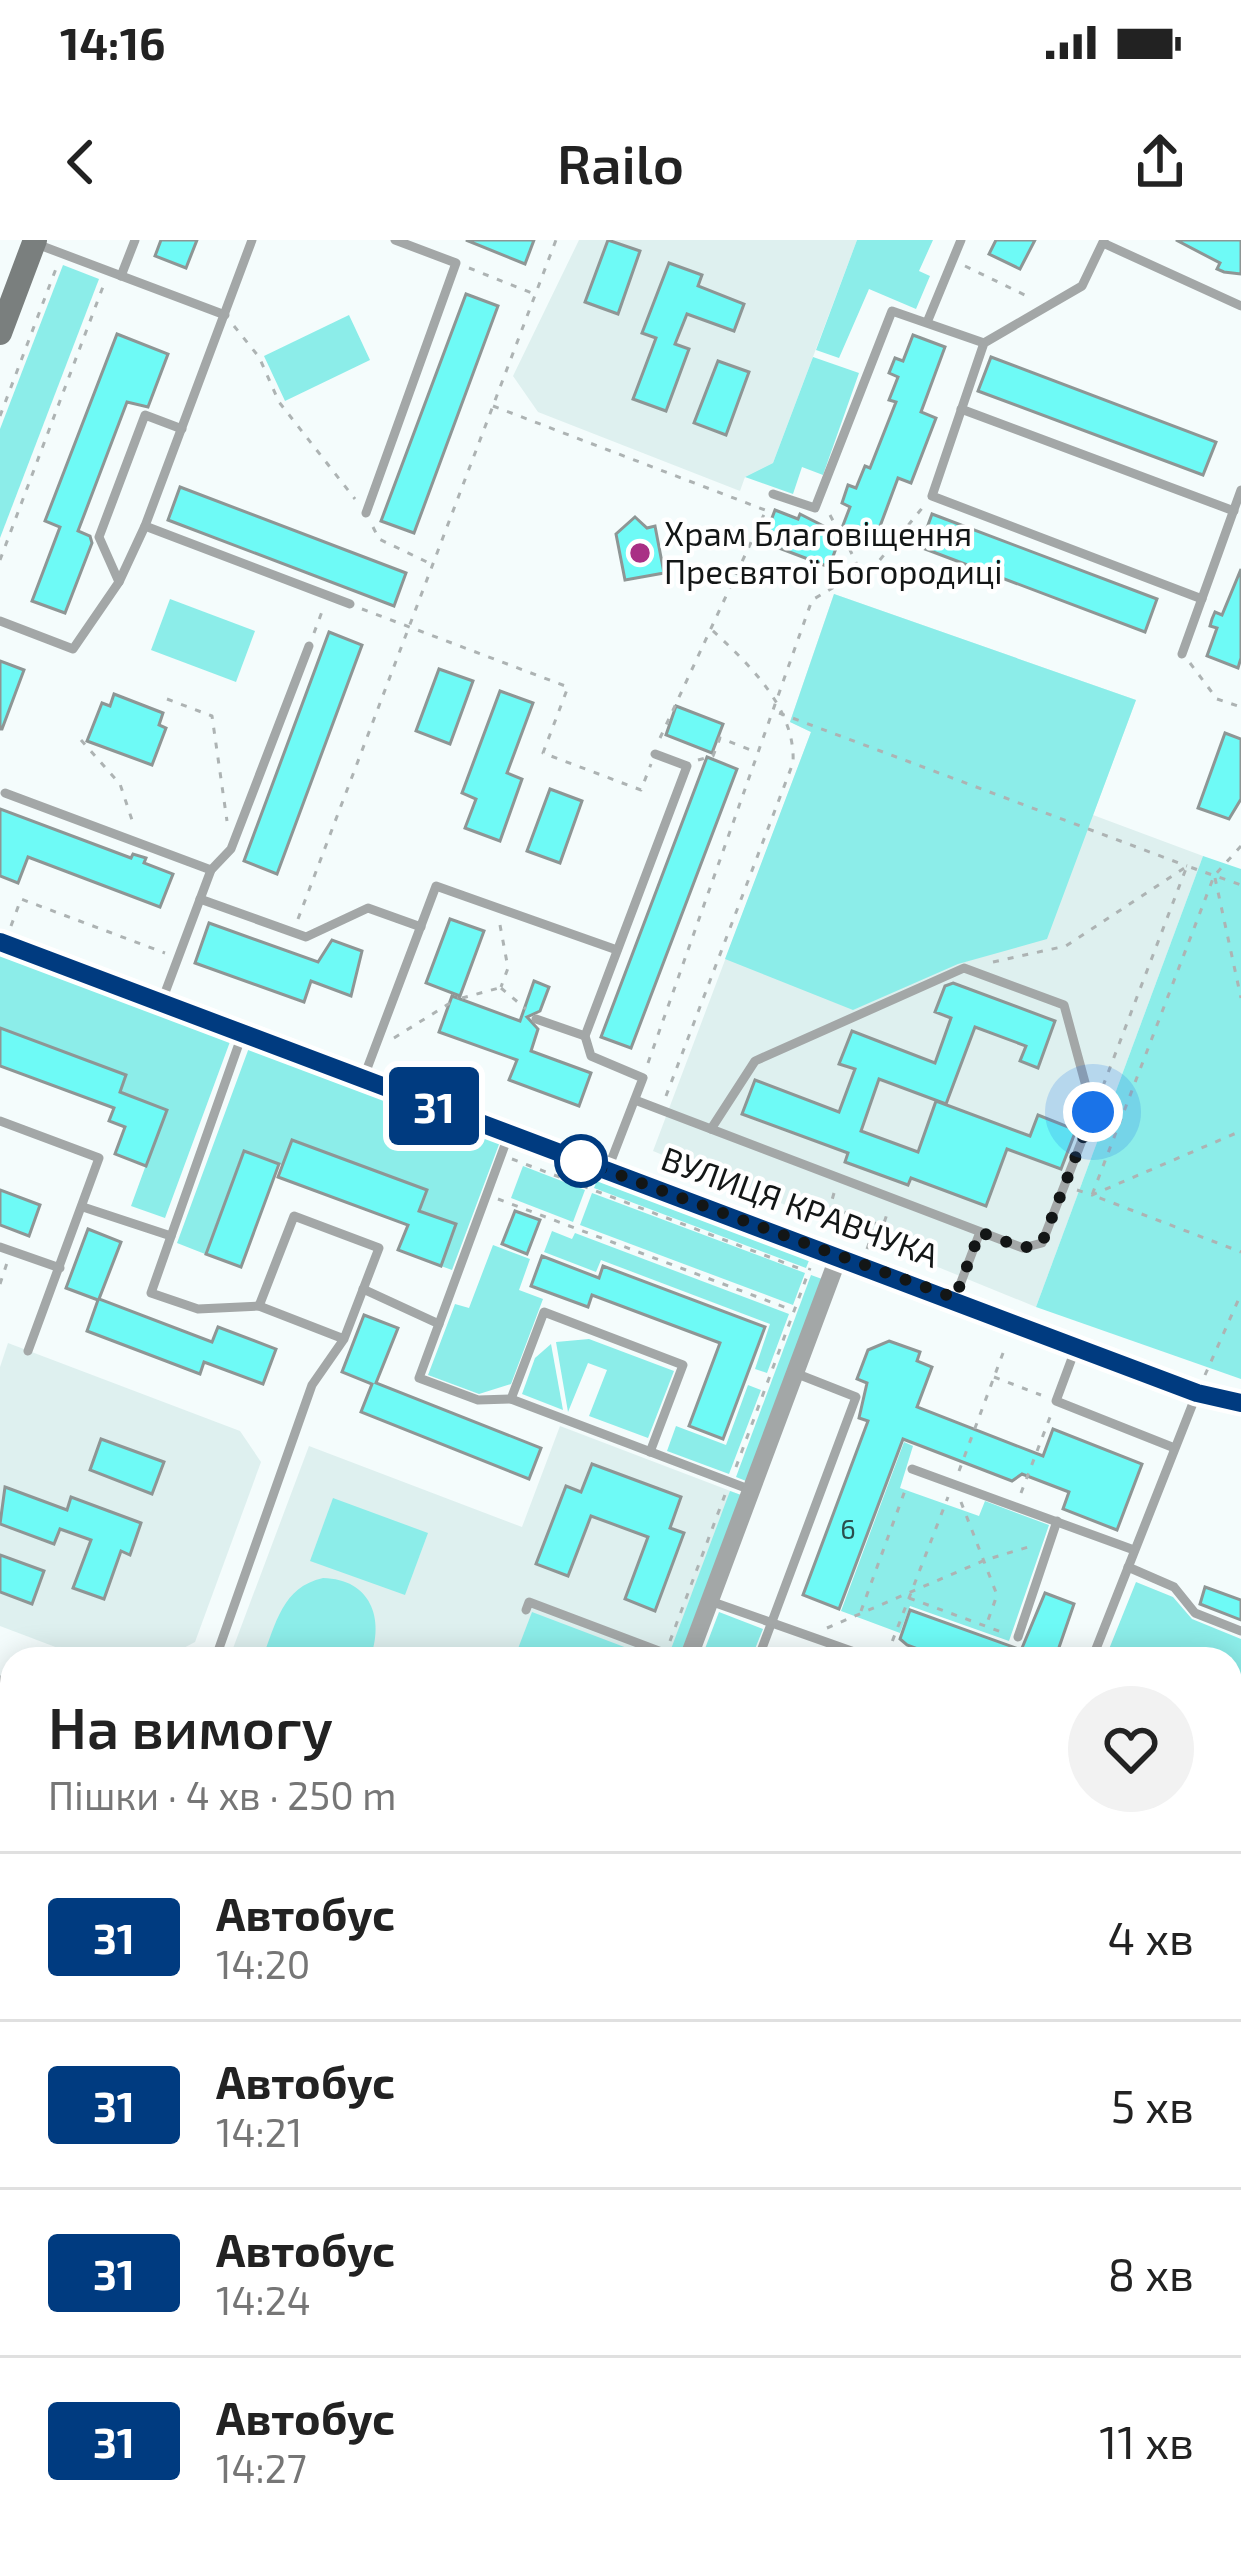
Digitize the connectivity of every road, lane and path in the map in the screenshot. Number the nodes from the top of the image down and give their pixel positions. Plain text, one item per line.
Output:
1 (135, 240) edge
2 (252, 240) edge
3 (395, 240) edge
4 (556, 240) edge
5 (961, 240) edge
6 (35, 241) edge
7 (1103, 241) edge
8 (62, 253) junction
9 (952, 260) junction
10 (456, 263) junction
11 (109, 271) junction
12 (121, 276) junction
13 (532, 292) junction
14 (1047, 306) junction
15 (1241, 307) edge
16 (225, 316) junction
17 (928, 320) junction
18 (0, 333) edge
19 (984, 343) junction
20 (490, 405) junction
21 (961, 409) junction
22 (0, 416) edge
23 (182, 429) junction
24 (822, 490) junction
25 (1241, 490) edge
26 (773, 494) dead end
27 (932, 496) junction
28 (1234, 511) junction
29 (365, 513) junction
30 (145, 526) junction
31 (0, 560) edge
32 (431, 563) junction
33 (860, 572) junction
34 (119, 582) junction
35 (328, 596) junction
36 (1202, 599) junction
37 (350, 604) dead end
38 (374, 613) dead end
39 (0, 622) edge
40 (407, 626) junction
41 (710, 628) junction
42 (310, 642) joint
43 (1182, 653) joint
44 (167, 699) dead end
45 (775, 703) junction
46 (1241, 707) edge
47 (773, 710) junction
48 (81, 740) dead end
49 (758, 753) junction
50 (655, 754) junction
51 (709, 754) dead end
52 (4, 793) dead end
53 (139, 842) junction
54 (1241, 846) edge
55 (231, 849) junction
56 (1187, 866) junction
57 (211, 870) junction
58 (1214, 876) junction
59 (1241, 885) edge
60 (200, 899) junction
61 (496, 907) junction
62 (421, 927) junction
63 (293, 932) junction
64 (2, 943) edge
65 (617, 950) junction
66 (178, 958) junction
67 (964, 968) junction
68 (501, 987) junction
69 (1241, 998) edge
70 (160, 1003) junction
71 (536, 1019) joint
72 (242, 1034) junction
73 (584, 1036) junction
74 (377, 1048) junction
75 (643, 1078) junction
76 (363, 1079) junction
77 (635, 1100) junction
78 (661, 1109) junction
79 (1093, 1112) junction
80 (0, 1121) edge
81 (711, 1129) junction
82 (1241, 1131) edge
83 (505, 1145) junction
84 (607, 1171) junction
85 (840, 1178) junction
86 (1064, 1186) junction
87 (487, 1195) junction
88 (1092, 1196) junction
89 (893, 1198) junction
90 (83, 1207) junction
91 (832, 1208) junction
92 (876, 1224) junction
93 (980, 1232) junction
94 (171, 1236) junction
95 (6, 1249) edge
96 (866, 1250) dead end
97 (1241, 1252) edge
98 (821, 1260) junction
99 (60, 1268) junction
100 (0, 1284) edge
101 (363, 1289) junction
102 (1241, 1294) edge
103 (955, 1298) junction
104 (259, 1306) junction
105 (794, 1311) junction
106 (1015, 1321) junction
107 (439, 1324) junction
108 (344, 1339) junction
109 (1077, 1345) junction
110 (28, 1351) dead end
111 (795, 1373) junction
112 (994, 1377) junction
113 (1197, 1393) junction
114 (511, 1399) junction
115 (1056, 1401) junction
116 (1241, 1403) edge
117 (1172, 1448) junction
118 (650, 1452) junction
119 (912, 1469) joint
120 (954, 1484) junction
121 (751, 1490) junction
122 (1016, 1506) junction
123 (1057, 1521) junction
124 (1048, 1546) junction
125 (1135, 1550) junction
126 (986, 1560) junction
127 (1128, 1567) junction
128 (908, 1595) junction
129 (710, 1600) junction
130 (526, 1610) dead end
131 (861, 1613) junction
132 (772, 1622) junction
133 (986, 1626) junction
134 (1241, 1631) edge
135 (809, 1636) junction
136 (1018, 1637) joint
137 (219, 1647) edge
138 (647, 1647) edge
139 (668, 1647) edge
140 (689, 1647) edge
141 (763, 1647) edge
142 (840, 1647) edge
143 (890, 1647) edge
144 (1097, 1647) edge

1 - 12 lane
2 - 16 lane
3 - 10 lane
4 - 13 path
5 - 9 lane
6 - 8 lane
6 - 18 street
7 - 14 lane
7 - 15 lane
8 - 11 lane
8 - 22 path
9 - 14 path
9 - 17 lane
10 - 13 path
10 - 29 lane
11 - 12 lane
11 - 31 path
12 - 16 lane
13 - 20 path
14 - 19 lane
16 - 23 lane
16 - 29 path
17 - 19 lane
17 - 24 lane
19 - 21 lane
20 - 32 path
20 - 41 path
21 - 27 lane
21 - 28 lane
23 - 30 lane
23 - 34 lane
24 - 26 lane
24 - 33 path
25 - 28 lane
27 - 33 path
27 - 36 lane
28 - 36 lane
29 - 32 path
30 - 34 lane
30 - 35 lane
32 - 40 path
33 - 45 path
34 - 39 lane
35 - 37 lane
35 - 42 path
36 - 43 lane
38 - 40 path
40 - 50 path
40 - 63 path
41 - 45 path
41 - 50 path
42 - 55 lane
43 - 46 path
44 - 55 path
45 - 47 path
45 - 78 path
47 - 49 path
47 - 56 path
48 - 53 path
49 - 51 path
49 - 75 path
50 - 65 lane
52 - 53 lane
53 - 57 lane
54 - 58 path
55 - 57 lane
56 - 58 path
56 - 67 path
56 - 79 path
57 - 60 lane
58 - 59 path
58 - 69 path
58 - 88 path
60 - 63 lane
60 - 66 lane
61 - 62 lane
61 - 65 lane
61 - 68 path
62 - 63 lane
62 - 74 lane
64 - 66 path
64 - 70 street, ВУЛИЦЯ КРАВЧУКА
65 - 73 lane
66 - 70 lane
67 - 79 lane
67 - 81 lane
68 - 71 path
68 - 74 path
70 - 72 street, ВУЛИЦЯ КРАВЧУКА
71 - 73 lane
72 - 76 street, ВУЛИЦЯ КРАВЧУКА
72 - 94 lane
73 - 75 lane
74 - 76 lane
75 - 77 lane
76 - 83 street, ВУЛИЦЯ КРАВЧУКА
77 - 78 lane
77 - 84 lane
78 - 81 lane
79 - 86 lane
80 - 90 lane
81 - 85 lane
82 - 88 path
83 - 84 street, ВУЛИЦЯ КРАВЧУКА
83 - 87 lane
83 - 98 path
84 - 98 street, ВУЛИЦЯ КРАВЧУКА
85 - 89 lane
85 - 91 path
86 - 88 path
86 - 93 lane
87 - 105 path
87 - 107 lane
88 - 97 path
89 - 92 path
89 - 93 lane
90 - 94 lane
90 - 99 lane
91 - 92 path
91 - 98 path
92 - 96 path
93 - 103 lane
94 - 104 lane
95 - 99 lane
95 - 100 path
98 - 103 street, ВУЛИЦЯ КРАВЧУКА
98 - 105 path
98 - 111 street
99 - 110 lane
101 - 104 lane
101 - 107 lane
101 - 108 lane
102 - 113 path
103 - 106 street, ВУЛИЦЯ КРАВЧУКА
104 - 108 lane
105 - 139 path
106 - 109 street, ВУЛИЦЯ КРАВЧУКА
106 - 112 path
107 - 114 lane
108 - 137 lane
109 - 113 street, ВУЛИЦЯ КРАВЧУКА
109 - 115 lane
111 - 121 street
111 - 132 lane
112 - 115 path
112 - 120 path
113 - 116 street, ВУЛИЦЯ КРАВЧУКА
113 - 117 lane
114 - 118 lane
114 - 118 lane
115 - 117 lane
115 - 122 path
117 - 125 lane
118 - 121 lane
119 - 120 lane
119 - 131 path
120 - 122 lane
120 - 126 path
120 - 128 path
121 - 129 street
122 - 123 lane
123 - 124 lane
123 - 125 lane
124 - 126 path
124 - 136 lane
125 - 127 lane
126 - 128 path
126 - 133 path
127 - 134 lane
127 - 144 lane
128 - 131 path
128 - 133 path
128 - 143 path
129 - 132 lane
129 - 140 street
130 - 138 lane
131 - 135 path
132 - 135 lane
132 - 141 lane
133 - 136 path
135 - 142 lane

